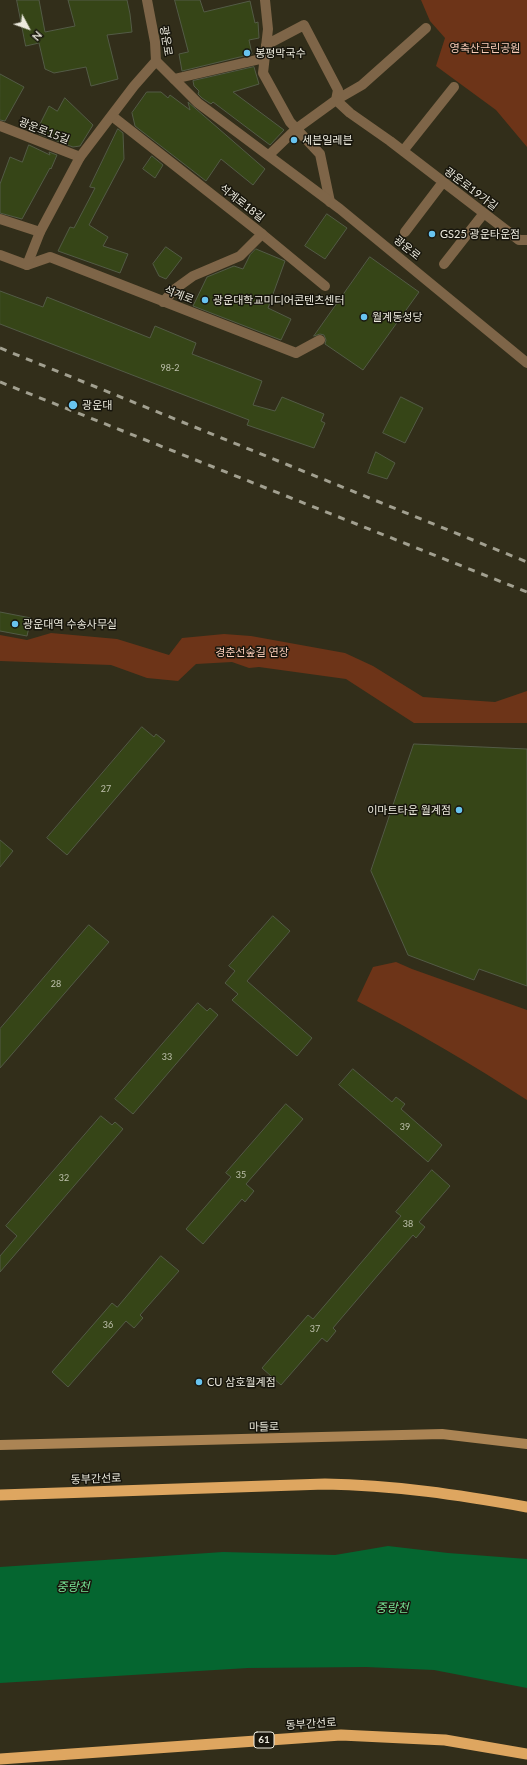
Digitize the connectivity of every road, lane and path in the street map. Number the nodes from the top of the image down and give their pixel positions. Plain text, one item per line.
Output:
1 (147, 0) edge
2 (265, 0) edge
3 (426, 28) dead end
4 (266, 46) junction
5 (265, 58) junction
6 (156, 61) junction
7 (174, 79) junction
8 (454, 87) dead end
9 (336, 100) junction
10 (112, 116) junction
11 (0, 126) edge
12 (296, 129) junction
13 (403, 151) junction
14 (269, 155) junction
15 (80, 157) junction
16 (443, 182) junction
17 (330, 202) junction
18 (484, 213) junction
19 (0, 219) edge
20 (40, 232) junction
21 (405, 232) dead end
22 (262, 234) junction
23 (527, 240) edge
24 (0, 255) edge
25 (444, 264) dead end
26 (27, 265) junction
27 (325, 286) dead end
28 (163, 302) junction
29 (320, 340) dead end
30 (527, 363) edge
31 (527, 1444) edge
32 (0, 1445) edge
33 (0, 1495) edge
34 (527, 1507) edge
35 (527, 1754) edge
36 (0, 1759) edge

1 - 6 street, 광운로
2 - 4 street
3 - 9 street
4 - 5 street
4 - 9 street
5 - 7 street
5 - 12 street
6 - 7 street, 광운로
6 - 10 street
7 - 14 street, 광운로
8 - 13 street
9 - 12 street
9 - 13 street, 광운로19가길
10 - 15 street
10 - 22 street, 석계로18길
11 - 15 street, 광운로15길
12 - 14 street
12 - 17 street
13 - 16 street, 광운로19가길
14 - 17 street, 광운로
15 - 20 street
16 - 18 street, 광운로19가길
16 - 21 street
17 - 30 street, 광운로
18 - 23 street, 광운로19가길
18 - 25 street
19 - 20 street
20 - 26 street
22 - 27 street
22 - 28 street, 석계로18길
24 - 26 street
26 - 28 street, 석계로
28 - 29 street, 석계로
31 - 32 main road, 마들로
33 - 34 highway, 동부간선로
35 - 36 highway, 동부간선로 / 61

